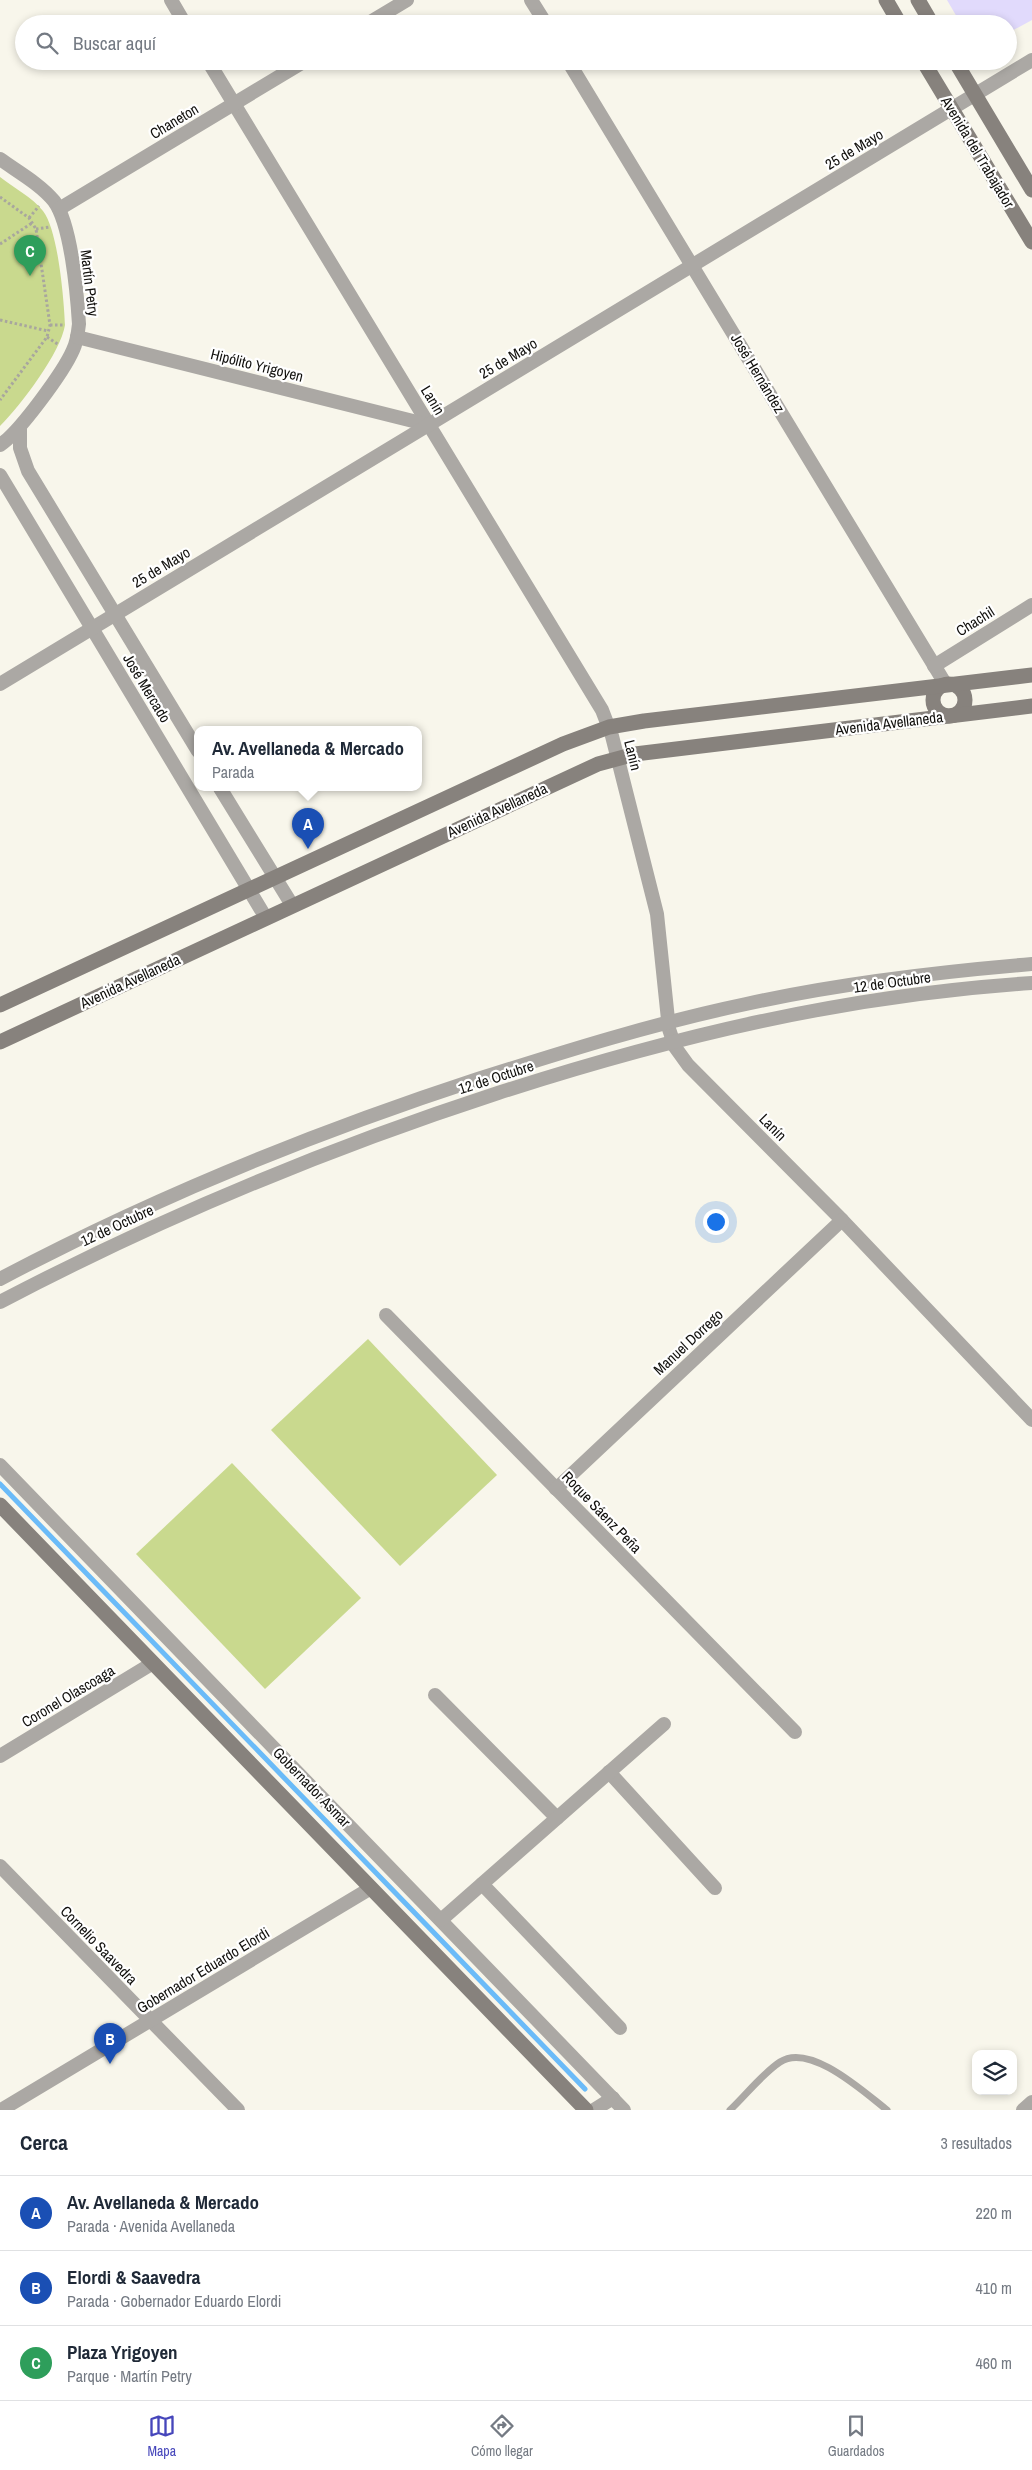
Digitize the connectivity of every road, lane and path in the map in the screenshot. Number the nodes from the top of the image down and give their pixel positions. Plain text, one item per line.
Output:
1 (171, 0) edge
2 (407, 0) edge
3 (531, 0) edge
4 (886, 0) edge
5 (918, 0) edge
6 (180, 15) edge
7 (382, 15) edge
8 (540, 15) edge
9 (895, 15) edge
10 (927, 15) edge
11 (1032, 60) edge
12 (1017, 69) edge
13 (213, 70) edge
14 (290, 70) edge
15 (573, 70) edge
16 (928, 70) edge
17 (960, 70) edge
18 (1015, 70) edge
19 (975, 94) junction
20 (234, 104) junction
21 (952, 109) junction
22 (0, 158) edge
23 (1032, 190) edge
24 (0, 197) edge
25 (39, 206) dead end
26 (59, 209) junction
27 (29, 218) junction
28 (32, 224) junction
29 (52, 227) dead end
30 (36, 229) junction
31 (1032, 242) edge
32 (0, 244) edge
33 (692, 265) junction
34 (0, 320) edge
35 (50, 325) junction
36 (65, 325) dead end
37 (48, 331) junction
38 (77, 337) junction
39 (47, 338) junction
40 (59, 345) dead end
41 (0, 400) edge
42 (429, 424) junction
43 (20, 428) junction
44 (0, 445) edge
45 (0, 475) edge
46 (1032, 605) edge
47 (115, 614) junction
48 (92, 628) junction
49 (934, 666) junction
50 (1032, 675) edge
51 (0, 684) edge
52 (946, 685) junction
53 (1032, 706) edge
54 (951, 716) junction
55 (609, 727) junction
56 (194, 744) edge
57 (617, 758) junction
58 (222, 791) edge
59 (275, 877) junction
60 (249, 889) junction
61 (292, 906) junction
62 (266, 918) junction
63 (1032, 964) edge
64 (1032, 983) edge
65 (0, 1005) edge
66 (668, 1023) junction
67 (673, 1041) junction
68 (0, 1042) edge
69 (842, 1220) junction
70 (0, 1279) edge
71 (0, 1302) edge
72 (386, 1315) dead end
73 (1032, 1420) edge
74 (0, 1465) edge
75 (556, 1488) junction
76 (0, 1505) edge
77 (153, 1663) junction
78 (435, 1695) dead end
79 (664, 1724) dead end
80 (795, 1732) dead end
81 (0, 1756) edge
82 (609, 1772) junction
83 (557, 1818) junction
84 (0, 1866) edge
85 (482, 1884) junction
86 (371, 1888) junction
87 (715, 1888) dead end
88 (441, 1920) junction
89 (150, 2020) junction
90 (620, 2028) dead end
91 (612, 2098) junction
92 (1032, 2102) edge
93 (1, 2110) edge
94 (238, 2110) edge
95 (586, 2110) edge
96 (594, 2110) edge
97 (624, 2110) edge
98 (730, 2110) edge
99 (887, 2110) edge
100 (1023, 2110) edge

1 - 6 street
2 - 7 street
3 - 8 street
4 - 9 street
5 - 10 street
11 - 12 street, 25 de Mayo
13 - 20 street, Lanín
14 - 20 street, Chaneton
15 - 33 street, José Hernández
16 - 21 street, Avenida del Trabajador
17 - 19 street, Avenida del Trabajador
18 - 19 street, 25 de Mayo
19 - 21 street, 25 de Mayo
19 - 23 street, Avenida del Trabajador
20 - 26 street, Chaneton
20 - 42 street, Lanín
21 - 31 street, Avenida del Trabajador
21 - 33 street, 25 de Mayo
22 - 26 street, Martín Petry
24 - 27 path
25 - 27 path
26 - 38 street, Martín Petry
27 - 28 path
28 - 30 path
28 - 32 path
29 - 30 path
30 - 35 path
33 - 42 street, 25 de Mayo
33 - 49 street, José Hernández
34 - 37 path
35 - 36 path
35 - 37 path
37 - 39 path
38 - 42 street, Hipólito Yrigoyen
38 - 43 street, Martín Petry
39 - 40 path
39 - 41 path
42 - 47 street, 25 de Mayo
42 - 55 street, Lanín
43 - 44 street, Martín Petry
43 - 47 street, José Mercado
45 - 48 street, José Mercado
46 - 49 street, Chachil
47 - 48 street, 25 de Mayo
47 - 56 street, José Mercado
48 - 51 street, 25 de Mayo
48 - 60 street, José Mercado
49 - 52 street, José Hernández
50 - 52 street, Avenida Avellaneda
52 - 54 street
52 - 54 street, José Hernández
52 - 55 street, Avenida Avellaneda
53 - 54 street, Avenida Avellaneda
54 - 57 street, Avenida Avellaneda
55 - 57 street, Lanín
55 - 59 street, Avenida Avellaneda
57 - 61 street, Avenida Avellaneda
57 - 66 street, Lanín
58 - 59 street
59 - 60 street, Avenida Avellaneda
59 - 61 street
60 - 62 street, José Mercado
60 - 65 street, Avenida Avellaneda
61 - 62 street, Avenida Avellaneda
62 - 68 street, Avenida Avellaneda
63 - 66 street, 12 de Octubre
64 - 67 street, 12 de Octubre
66 - 67 street, Lanín
66 - 70 street, 12 de Octubre
67 - 69 street, Lanín
67 - 71 street, 12 de Octubre
69 - 73 street, Lanín
69 - 75 street, Manuel Dorrego
72 - 75 street, Roque Sáenz Peña
74 - 88 street, Gobernador Asmar
75 - 80 street, Roque Sáenz Peña
76 - 77 street, Gobernador Asmar
77 - 81 street, Coronel Olascoaga
77 - 86 street, Gobernador Asmar
78 - 83 street
79 - 82 street
82 - 83 street
82 - 87 street
83 - 85 street
84 - 89 street, Cornelio Saavedra
85 - 88 street
85 - 90 street
86 - 89 street, Gobernador Eduardo Elordi
86 - 95 street, Gobernador Asmar
88 - 91 street, Gobernador Asmar
89 - 93 street, Gobernador Eduardo Elordi
89 - 94 street, Cornelio Saavedra
91 - 96 street
91 - 97 street, Gobernador Asmar
92 - 100 street
98 - 99 lane

